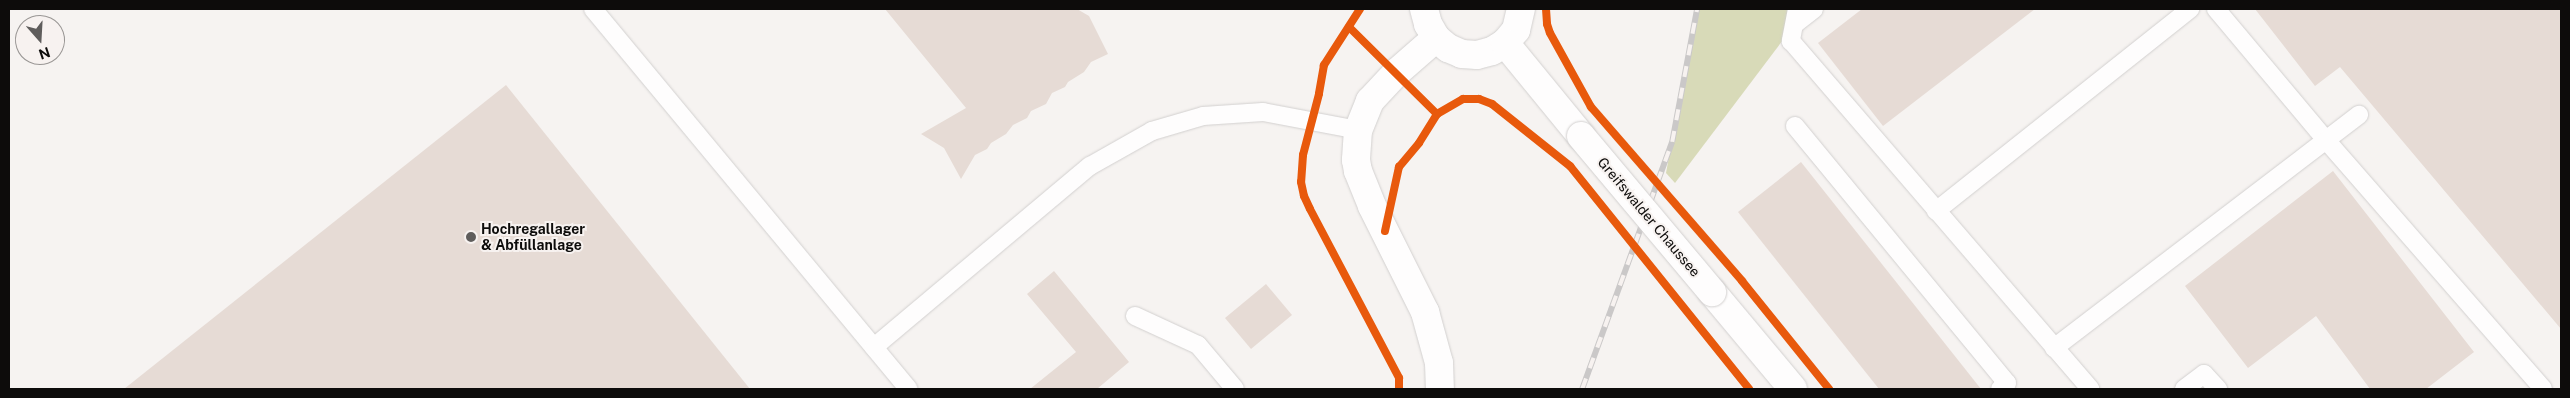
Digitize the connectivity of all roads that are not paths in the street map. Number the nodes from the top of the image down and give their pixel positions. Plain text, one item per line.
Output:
1 (593, 9) edge
2 (1424, 9) edge
3 (1521, 9) edge
4 (1814, 9) edge
5 (2190, 9) edge
6 (2216, 9) edge
7 (1796, 16) edge
8 (1436, 38) junction
9 (1505, 43) junction
10 (2359, 115) dead end
11 (1795, 126) dead end
12 (1358, 130) junction
13 (2326, 140) junction
14 (1936, 211) junction
15 (1135, 316) dead end
16 (874, 347) junction
17 (2054, 348) junction
18 (908, 389) edge
19 (1235, 389) edge
20 (1440, 389) edge
21 (1793, 389) edge
22 (2000, 389) edge
23 (2090, 389) edge
24 (2184, 389) edge
25 (2218, 389) edge
26 (2543, 389) edge

1 - 16 lane
2 - 8 main road
3 - 9 main road
4 - 7 lane
5 - 14 lane
6 - 13 lane
7 - 14 lane
8 - 9 main road
8 - 12 main road
9 - 21 main road, Greifswalder Chaussee, bridge
10 - 13 lane
11 - 22 lane
12 - 16 lane
12 - 20 main road
13 - 17 lane
13 - 26 lane
14 - 17 lane
15 - 19 lane
16 - 18 lane
17 - 23 lane
24 - 25 lane

